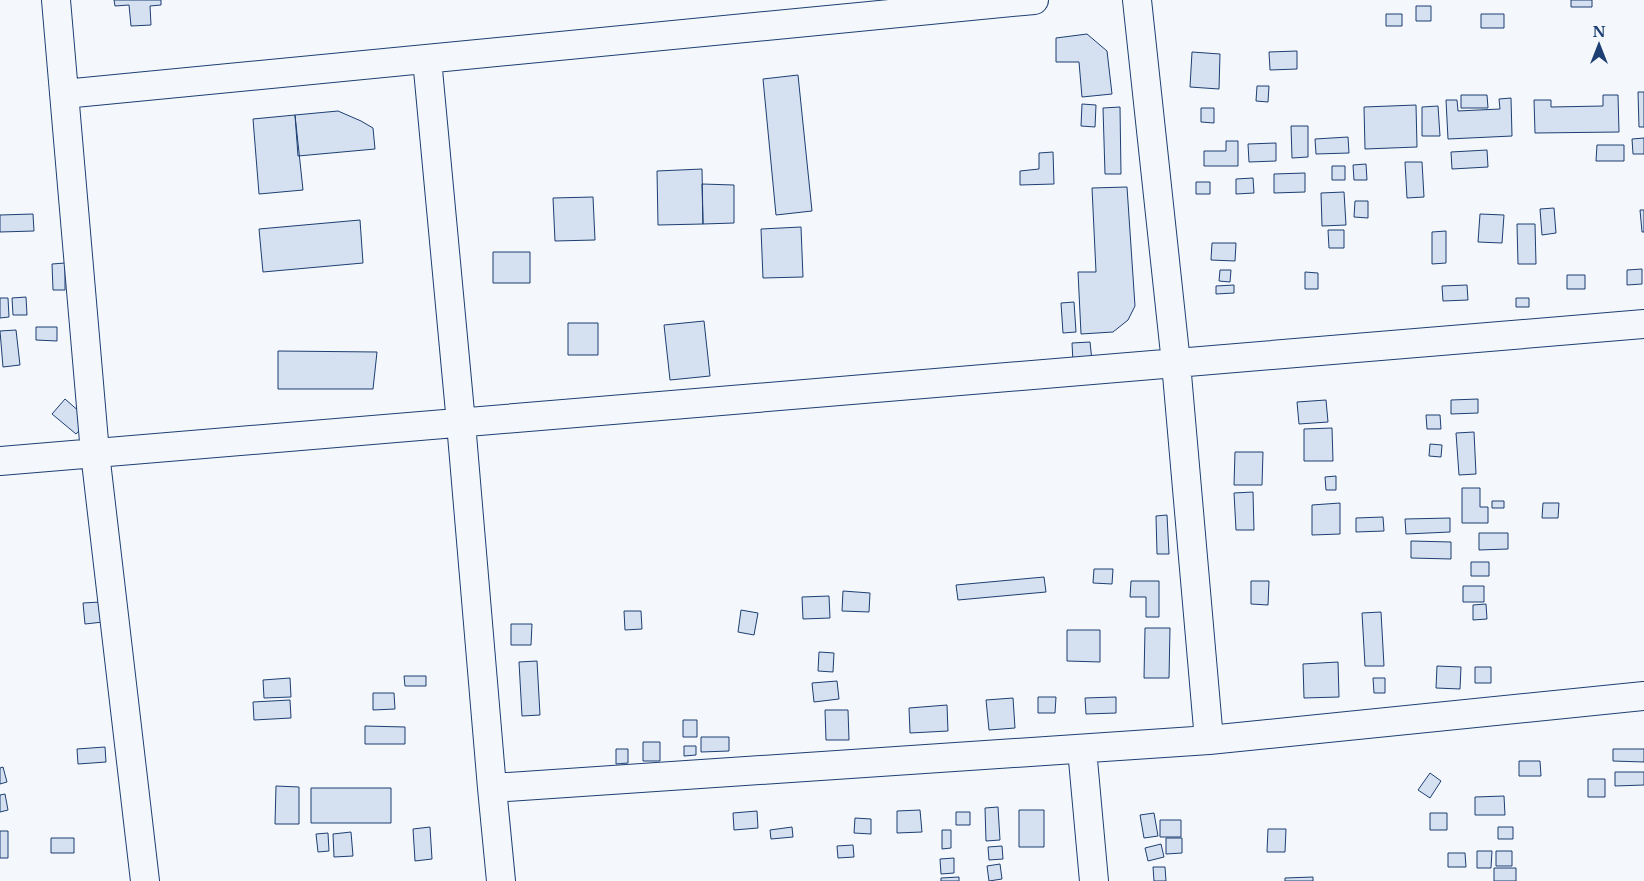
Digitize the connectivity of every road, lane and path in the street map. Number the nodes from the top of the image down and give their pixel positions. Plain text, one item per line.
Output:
1 (56, 0) edge
2 (1034, 0) edge
3 (1137, 0) edge
4 (427, 59) junction
5 (64, 94) junction
6 (1644, 324) edge
7 (1176, 363) junction
8 (461, 423) junction
9 (95, 453) junction
10 (0, 461) edge
11 (1644, 696) edge
12 (1209, 740) junction
13 (1082, 748) junction
14 (492, 788) junction
15 (145, 881) edge
16 (501, 881) edge
17 (1094, 881) edge

1 - 5 street
2 - 4 street
3 - 7 street
4 - 5 street
4 - 8 street
5 - 9 street
6 - 7 street
7 - 8 street
7 - 12 street
8 - 9 street
8 - 14 street
9 - 10 street
9 - 15 street
11 - 12 street
12 - 13 street
13 - 14 street
13 - 17 street
14 - 16 street

